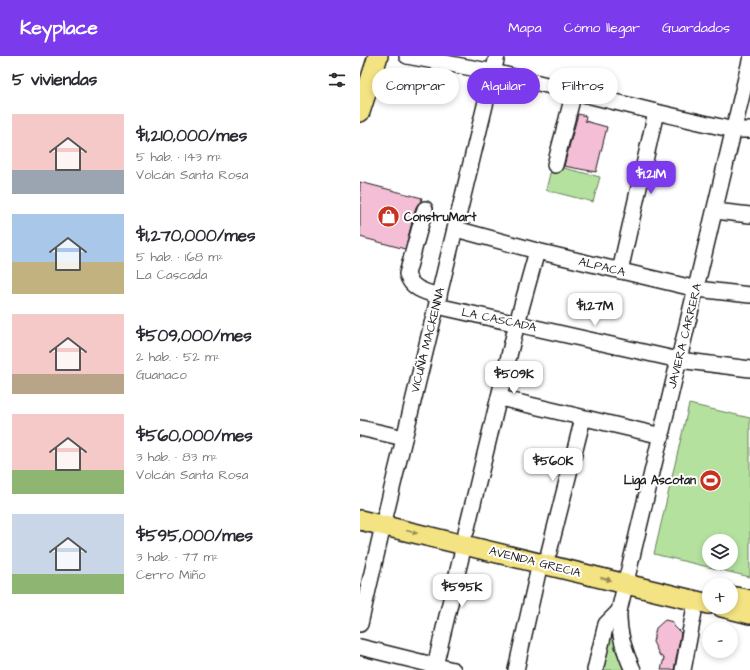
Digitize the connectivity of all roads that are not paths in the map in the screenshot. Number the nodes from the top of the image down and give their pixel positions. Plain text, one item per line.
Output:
1 (378, 56) edge
2 (407, 56) edge
3 (497, 56) edge
4 (750, 61) edge
5 (472, 68) edge
6 (495, 68) edge
7 (618, 103) edge
8 (486, 104) edge
9 (571, 104) edge
10 (360, 112) edge
11 (656, 112) junction
12 (734, 130) junction
13 (750, 130) edge
14 (555, 165) dead end
15 (425, 209) dead end
16 (715, 211) junction
17 (750, 215) edge
18 (456, 229) junction
19 (537, 251) junction
20 (620, 271) junction
21 (697, 289) junction
22 (750, 295) edge
23 (438, 301) junction
24 (517, 323) junction
25 (679, 360) junction
26 (750, 370) edge
27 (500, 398) junction
28 (583, 418) junction
29 (360, 428) edge
30 (662, 436) junction
31 (404, 438) junction
32 (360, 507) edge
33 (384, 519) junction
34 (360, 520) edge
35 (465, 538) junction
36 (544, 558) junction
37 (627, 577) junction
38 (702, 597) edge
39 (738, 597) edge
40 (750, 600) edge
41 (362, 604) edge
42 (702, 608) edge
43 (738, 611) edge
44 (619, 612) junction
45 (750, 614) edge
46 (360, 624) edge
47 (360, 647) edge
48 (435, 666) junction
49 (453, 670) edge
50 (516, 670) edge
51 (595, 670) edge
52 (632, 670) edge
53 (683, 670) edge

1 - 10 main road
2 - 5 street
3 - 6 street, VICUÑA MACKENNA
4 - 12 street, JAVIERA CARRERA
7 - 11 street
8 - 18 street, VICUÑA MACKENNA
9 - 14 street
11 - 12 street
11 - 20 street
12 - 13 street
12 - 16 street, JAVIERA CARRERA
15 - 23 street, LA CASCADA
16 - 17 street
16 - 21 street, JAVIERA CARRERA
18 - 19 street, ALPACA
18 - 23 street, VICUÑA MACKENNA
19 - 20 street, ALPACA
19 - 24 street
20 - 21 street, ALPACA
21 - 22 street, ALPACA
21 - 25 street, JAVIERA CARRERA
23 - 24 street, LA CASCADA
23 - 31 street, VICUÑA MACKENNA
24 - 25 street, LA CASCADA
24 - 27 street
25 - 26 street, LA CASCADA
25 - 30 street, JAVIERA CARRERA
27 - 28 street
27 - 35 street
28 - 30 street
28 - 36 street
29 - 31 street
30 - 37 street, JAVIERA CARRERA
31 - 33 street, VICUÑA MACKENNA
32 - 33 main road, AVENIDA GRECIA
33 - 34 main road, AVENIDA GRECIA
33 - 35 main road, AVENIDA GRECIA
33 - 41 street, VICUÑA MACKENNA
35 - 36 main road, AVENIDA GRECIA
35 - 48 street
36 - 37 main road, AVENIDA GRECIA
36 - 50 street
37 - 38 main road, AVENIDA GRECIA
37 - 44 street, JAVIERA CARRERA
39 - 40 main road
41 - 46 street, VICUÑA MACKENNA
42 - 53 street
43 - 45 main road
44 - 51 street, JAVIERA CARRERA
44 - 52 street, JAVIERA CARRERA
47 - 48 street
48 - 49 street

